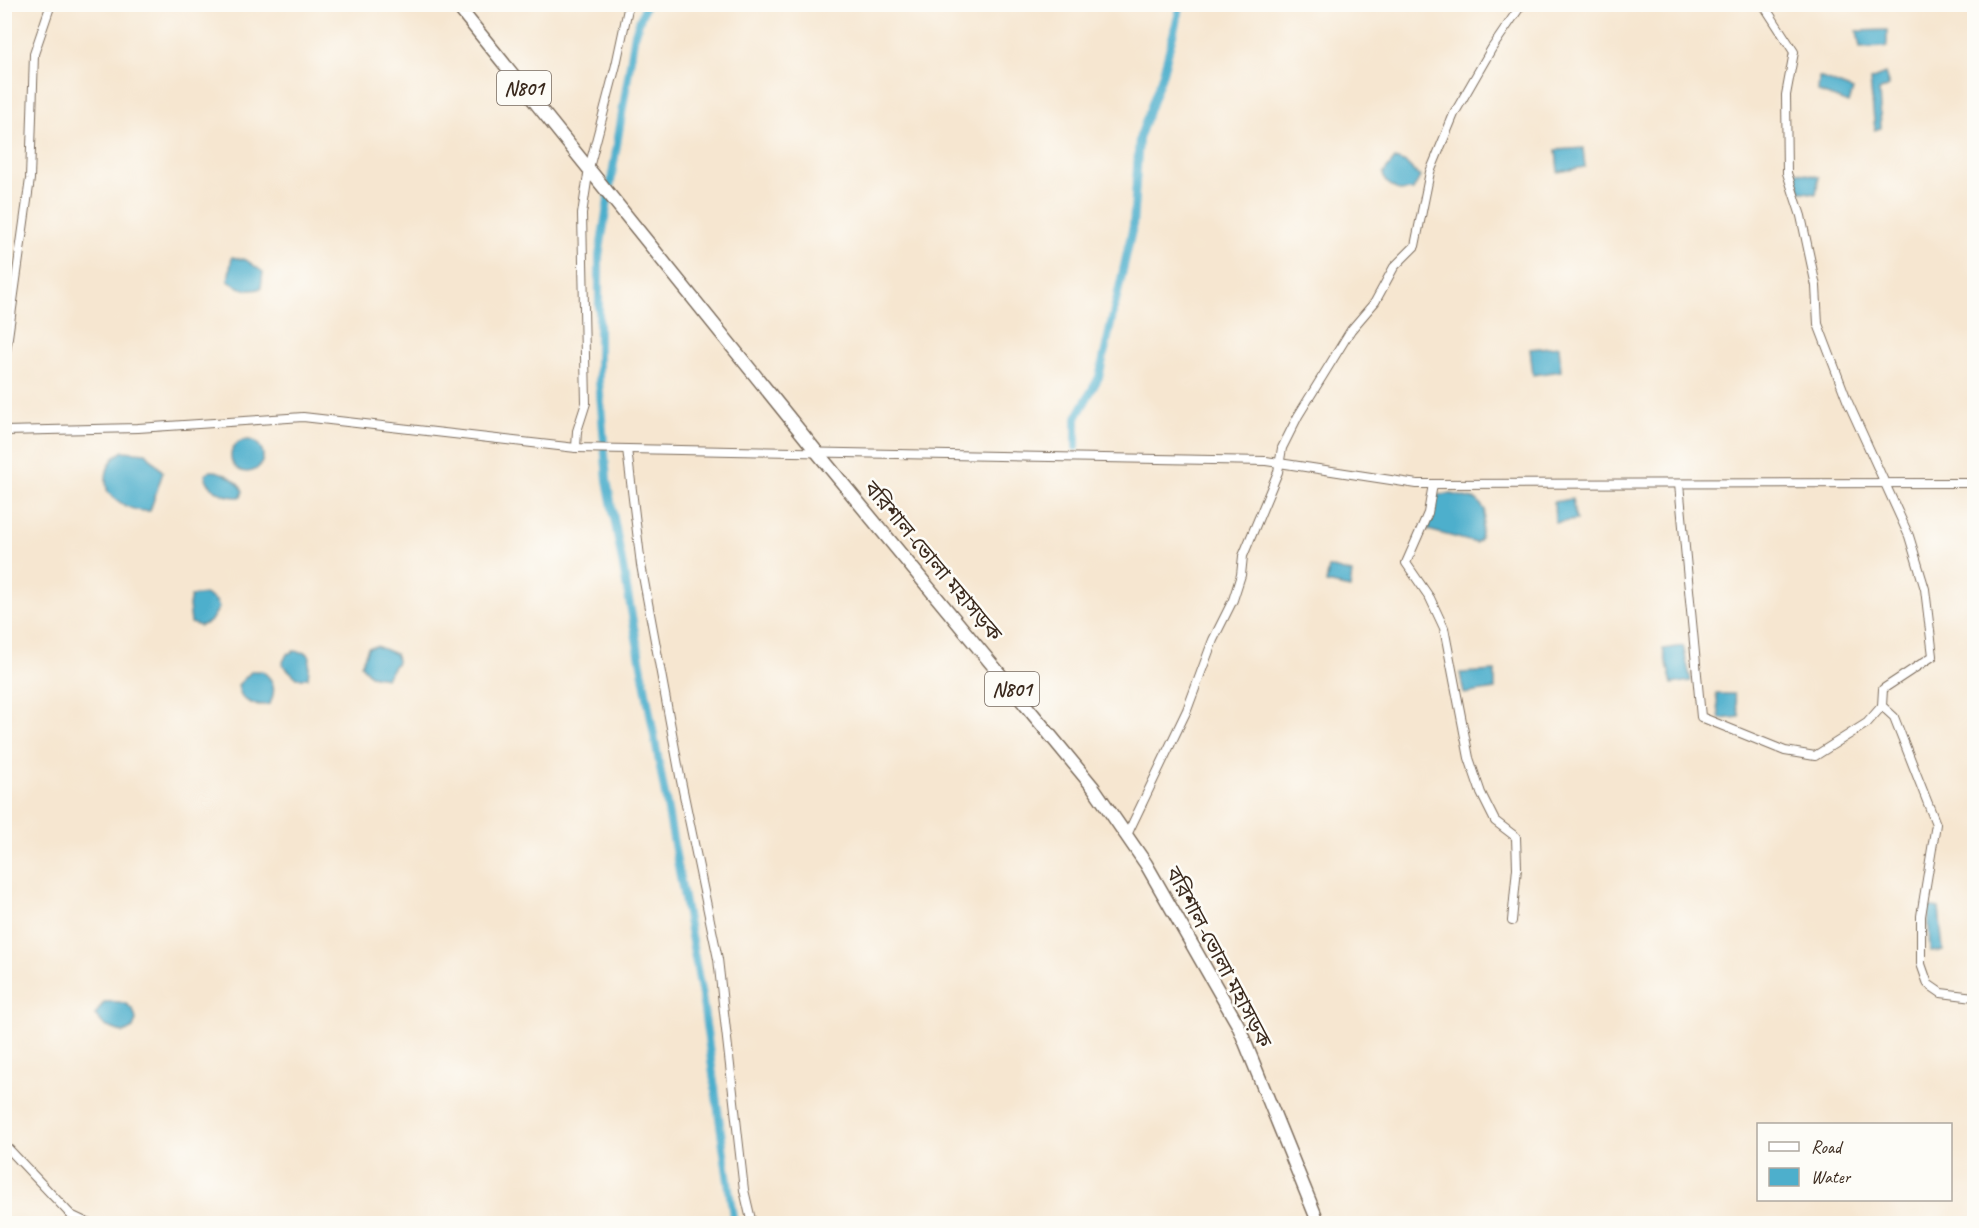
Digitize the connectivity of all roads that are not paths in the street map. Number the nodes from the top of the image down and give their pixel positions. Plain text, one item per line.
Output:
1 (51, 4) edge
2 (456, 4) edge
3 (629, 4) edge
4 (1522, 4) edge
5 (1763, 4) edge
6 (590, 170) junction
7 (4, 366) edge
8 (4, 431) edge
9 (576, 448) junction
10 (623, 449) junction
11 (816, 451) junction
12 (1280, 463) junction
13 (1883, 483) junction
14 (1974, 483) edge
15 (1432, 484) junction
16 (1679, 484) junction
17 (1882, 706) junction
18 (1127, 835) junction
19 (1512, 921) dead end
20 (1974, 997) edge
21 (4, 1143) edge
22 (90, 1224) edge
23 (752, 1224) edge
24 (1319, 1224) edge

1 - 7 street
2 - 6 highway, বরিশাল-ভোলা মহাসড়ক / N801
3 - 6 street
4 - 12 street
5 - 13 street
6 - 9 street
6 - 11 highway, বরিশাল-ভোলা মহাসড়ক / N801
8 - 9 street
9 - 10 street
10 - 11 street
10 - 23 street
11 - 12 street
11 - 18 highway, বরিশাল-ভোলা মহাসড়ক / N801
12 - 15 street
12 - 18 street
13 - 14 street
13 - 16 street
13 - 17 street
15 - 16 street
15 - 19 street
16 - 17 street
17 - 20 street
18 - 24 highway, বরিশাল-ভোলা মহাসড়ক / N801
21 - 22 street

